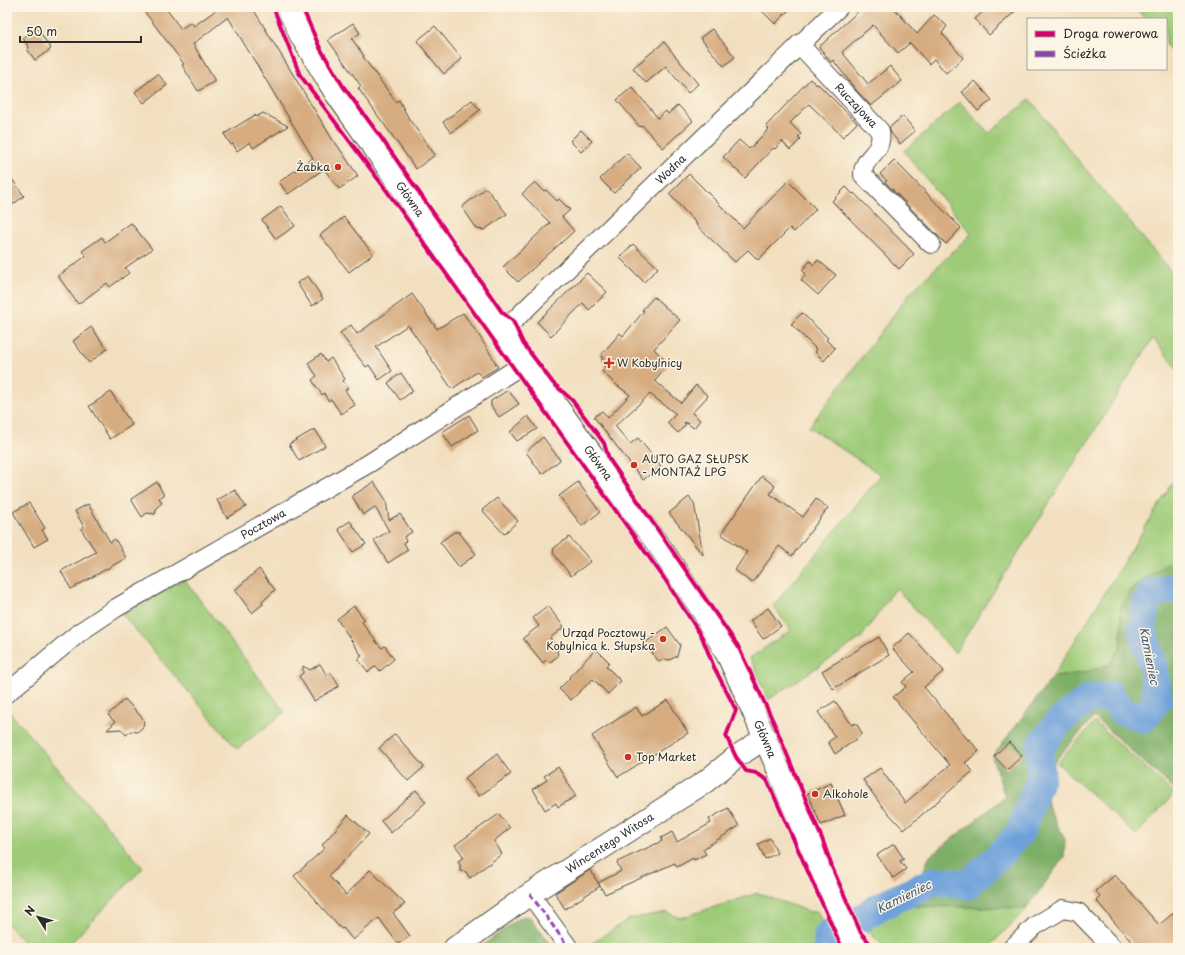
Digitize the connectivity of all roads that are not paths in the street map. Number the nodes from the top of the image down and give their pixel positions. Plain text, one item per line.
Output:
1 (288, 7) edge
2 (838, 7) edge
3 (799, 44) junction
4 (931, 244) dead end
5 (502, 331) junction
6 (525, 363) junction
7 (7, 693) edge
8 (765, 738) junction
9 (530, 894) junction
10 (455, 948) edge
11 (569, 948) edge
12 (855, 948) edge
13 (1012, 948) edge
14 (1113, 948) edge

1 - 5 main road, Główna
2 - 3 street, Wodna
3 - 4 street, Ruczajowa
3 - 5 street, Wodna
5 - 6 main road, Główna
6 - 7 street, Pocztowa
6 - 8 main road, Główna
8 - 9 main road, Wincentego Witosa
8 - 12 main road, Główna
9 - 10 main road, Wincentego Witosa
9 - 11 street
13 - 14 street

